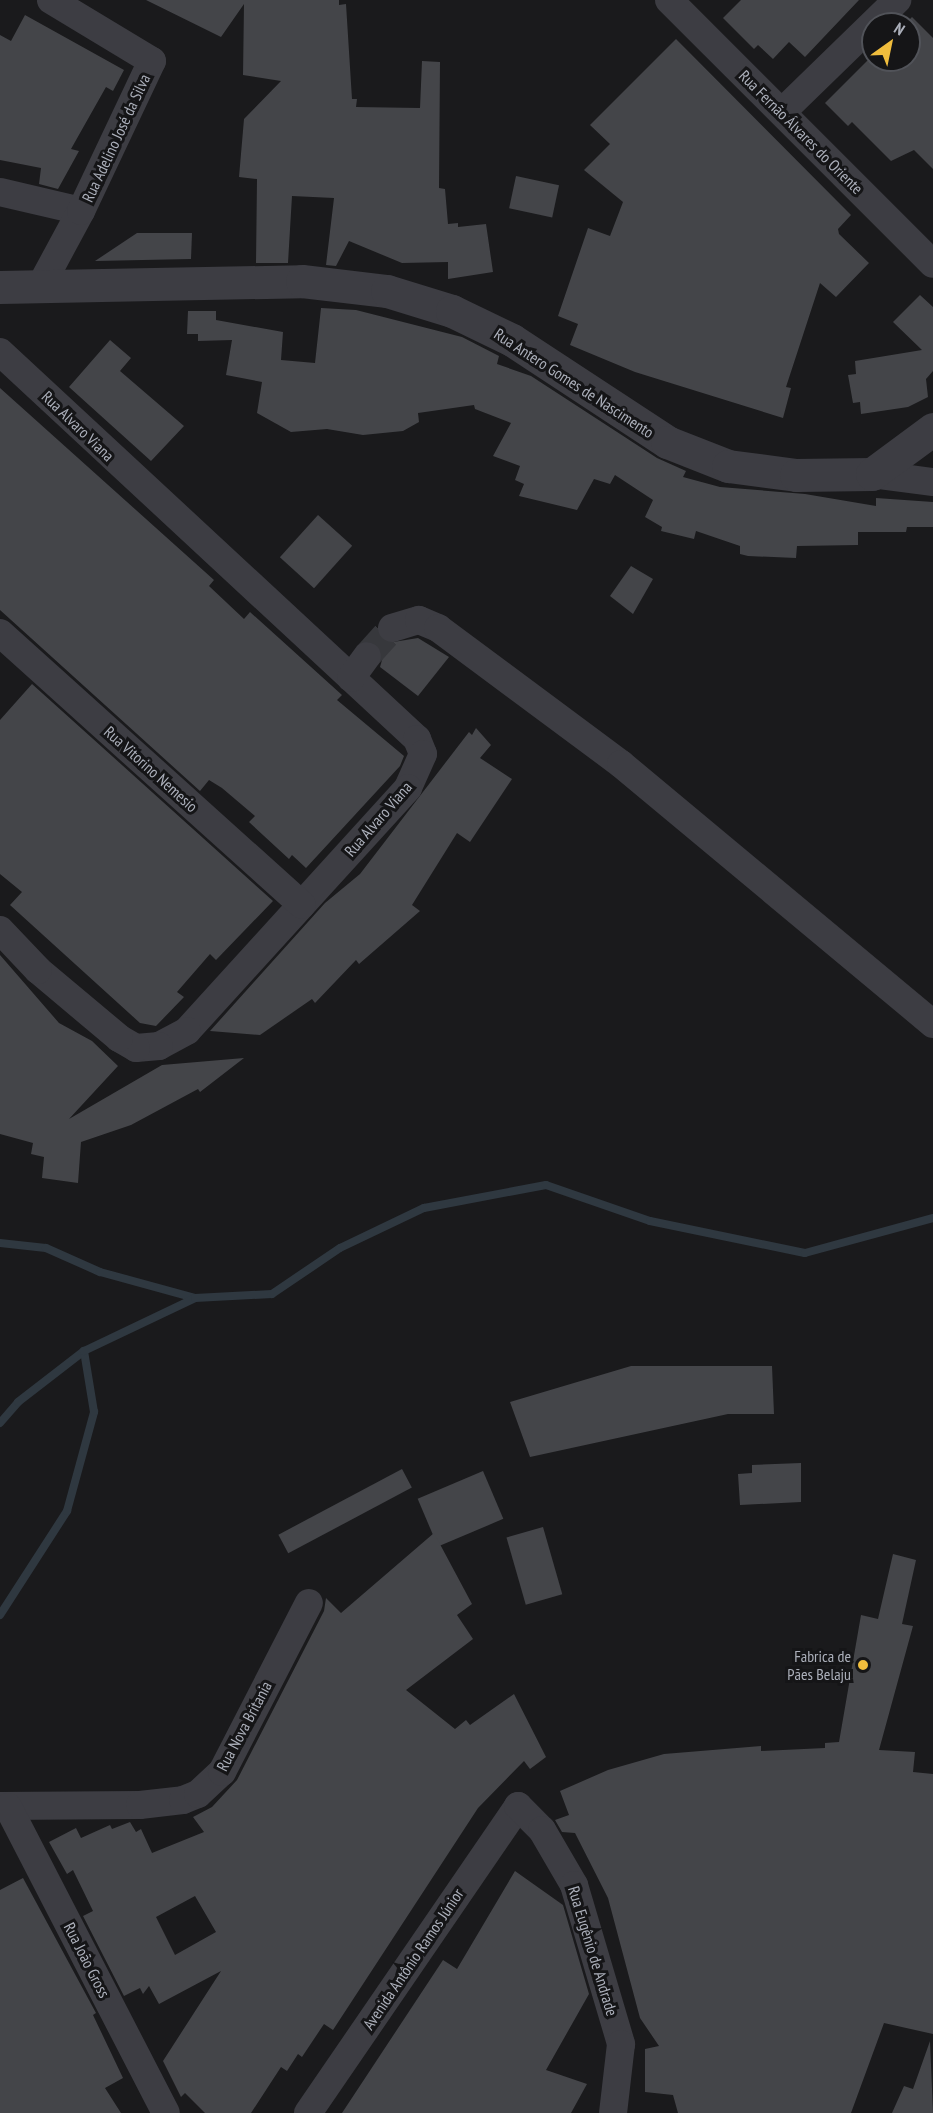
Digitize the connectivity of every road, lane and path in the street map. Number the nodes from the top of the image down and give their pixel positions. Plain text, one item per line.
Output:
1 (51, 0) edge
2 (669, 0) edge
3 (897, 0) edge
4 (782, 112) junction
5 (0, 192) edge
6 (81, 211) junction
7 (933, 264) edge
8 (0, 287) edge
9 (40, 287) junction
10 (0, 352) edge
11 (933, 429) edge
12 (872, 474) junction
13 (933, 482) edge
14 (392, 628) tunnel mouth
15 (0, 633) edge
16 (302, 905) junction
17 (0, 930) edge
18 (933, 1024) edge
19 (309, 1603) dead end
20 (518, 1806) joint
21 (4, 1807) edge
22 (166, 2113) edge
23 (308, 2113) edge
24 (613, 2113) edge

1 - 6 street, Rua Adelino José da Silva
2 - 4 street, Rua Fernão Álvares do Oriente
3 - 4 street
4 - 7 street, Rua Fernão Álvares do Oriente
5 - 6 street
6 - 9 street, Rua Adelino José da Silva
8 - 9 street, Rua Antero Gomes de Nascimento
9 - 12 street, Rua Antero Gomes de Nascimento
10 - 16 street, Rua Alvaro Viana
11 - 12 street
12 - 13 street, Rua Antero Gomes de Nascimento
14 - 18 street
15 - 16 street, Rua Vitorino Nemesio
16 - 17 street, Rua Alvaro Viana
19 - 21 street, Rua Nova Britania
20 - 23 street, Avenida Antônio Ramos Júnior
20 - 24 street, Rua Eugênio de Andrade
21 - 22 street, Rua João Gross

